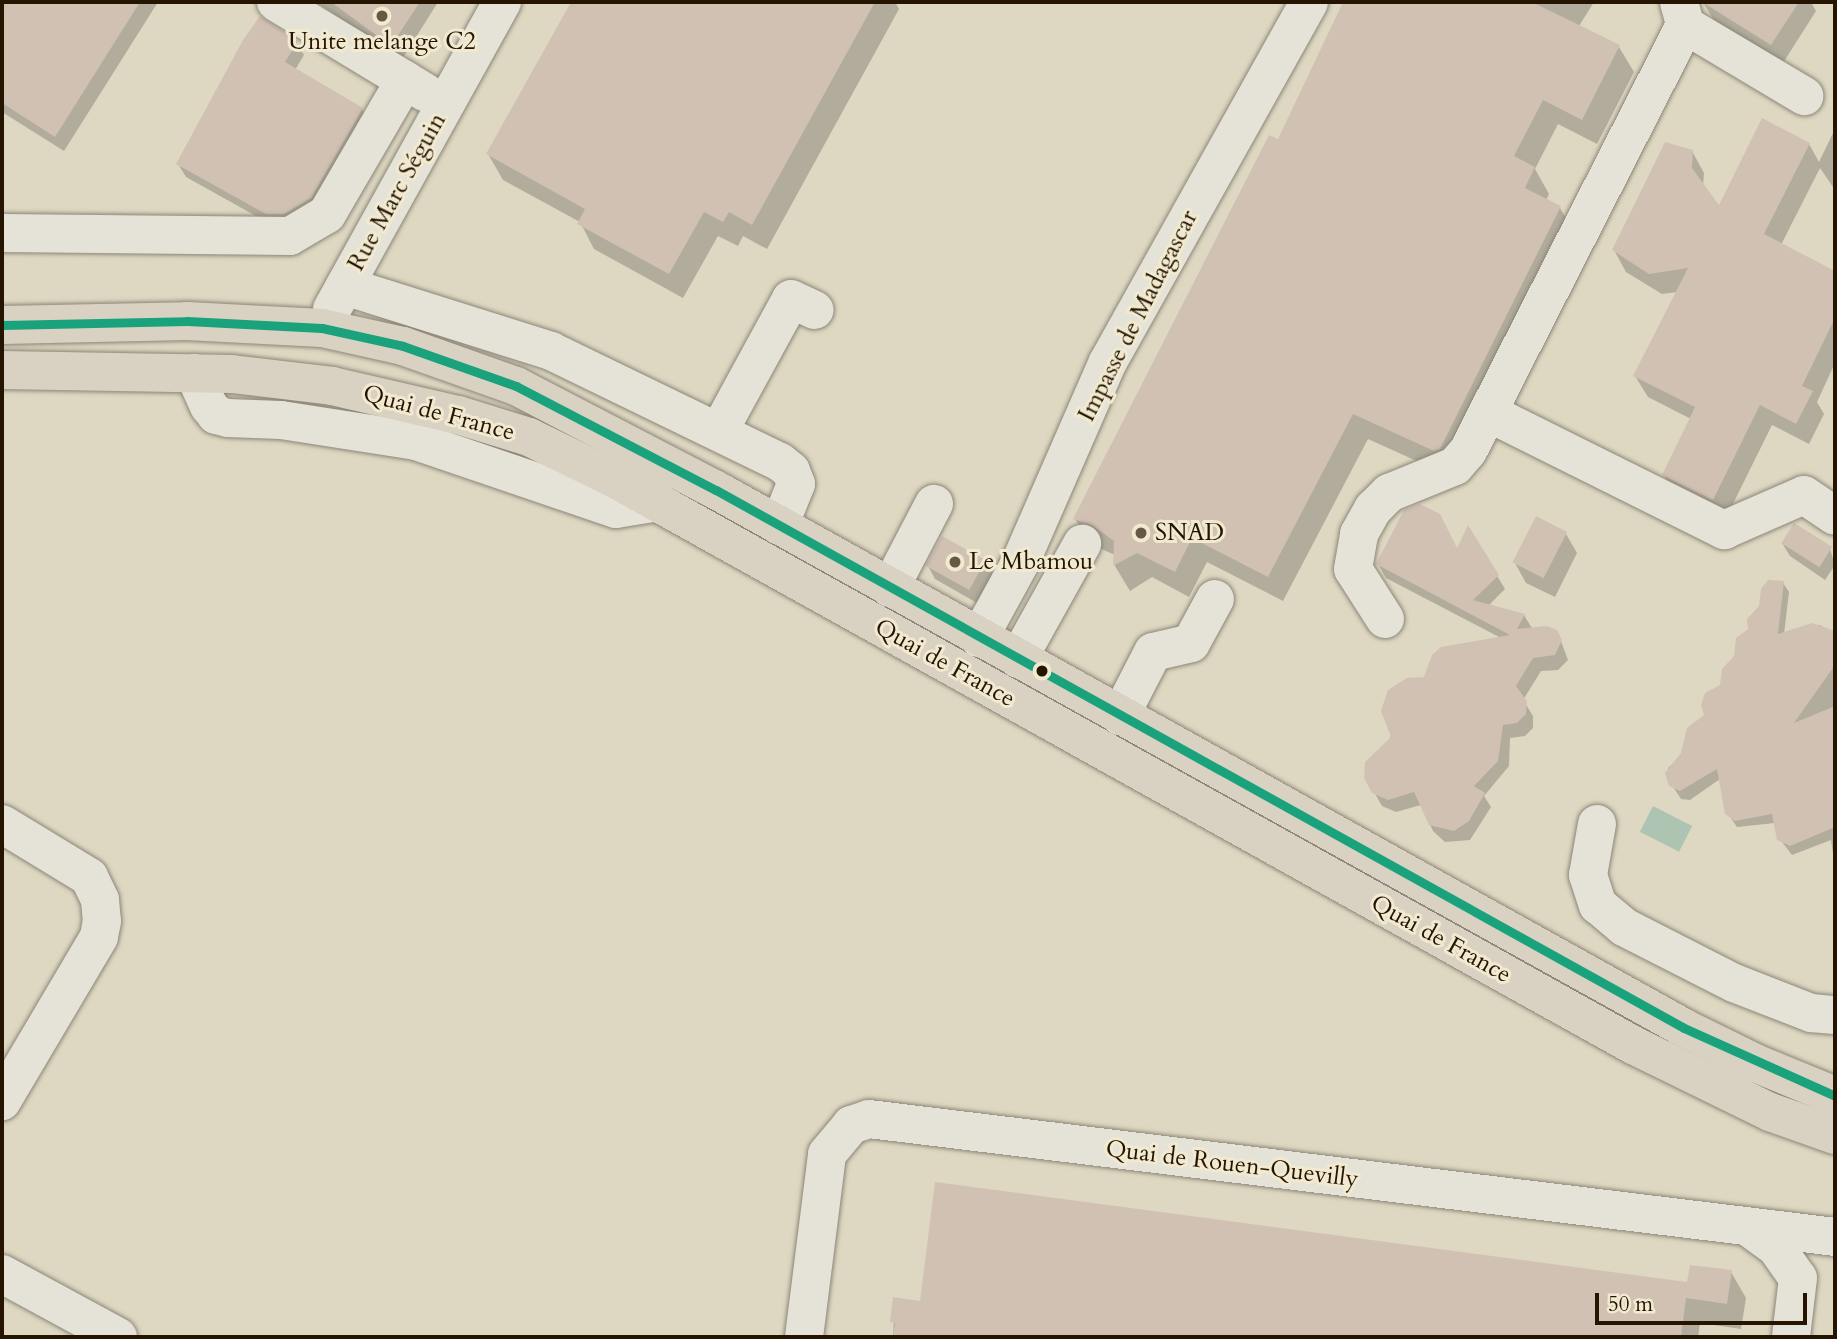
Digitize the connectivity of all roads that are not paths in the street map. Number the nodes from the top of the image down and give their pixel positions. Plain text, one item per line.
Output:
1 (276, 2) edge
2 (502, 2) edge
3 (1309, 2) edge
4 (1682, 14) edge
5 (405, 80) junction
6 (1804, 96) dead end
7 (446, 105) junction
8 (2, 233) edge
9 (345, 286) junction
10 (815, 310) dead end
11 (2, 325) edge
12 (322, 328) junction
13 (2, 350) edge
14 (2, 370) edge
15 (194, 373) junction
16 (332, 386) junction
17 (1489, 413) junction
18 (719, 431) junction
19 (658, 502) junction
20 (934, 505) dead end
21 (1835, 516) edge
22 (779, 526) junction
23 (1082, 544) dead end
24 (890, 588) junction
25 (1215, 599) dead end
26 (1385, 619) dead end
27 (979, 638) junction
28 (1018, 659) junction
29 (1119, 716) junction
30 (2, 824) edge
31 (1597, 824) dead end
32 (1835, 1015) edge
33 (1835, 1096) edge
34 (2, 1101) edge
35 (1835, 1135) edge
36 (1748, 1227) junction
37 (1835, 1237) edge
38 (2, 1274) edge
39 (118, 1337) edge
40 (804, 1337) edge
41 (1791, 1337) edge

1 - 5 street
2 - 7 street, Rue Marc Séguin
3 - 27 street, Impasse de Madagascar
4 - 6 street
4 - 17 street
5 - 7 street
5 - 8 street
7 - 9 street, Rue Marc Séguin
9 - 12 street, Rue Marc Séguin
9 - 18 street
10 - 18 street
11 - 12 main road, Quai de France
12 - 13 main road
12 - 16 main road, Rue Marc Séguin
12 - 22 main road, Quai de France
14 - 15 main road, Quai de France
15 - 16 main road, Quai de France
15 - 19 street
16 - 19 main road, Quai de France
17 - 21 street
17 - 26 street
18 - 22 street
19 - 35 main road, Quai de France
20 - 24 street
22 - 24 main road, Quai de France
23 - 28 street
24 - 27 main road, Quai de France
25 - 29 street
27 - 28 main road, Quai de France
28 - 29 main road, Quai de France
29 - 33 main road, Quai de France
30 - 34 street
31 - 32 street
36 - 37 street, Quai de Rouen-Quevilly
36 - 40 street, Quai de Rouen-Quevilly
36 - 41 street
38 - 39 street

